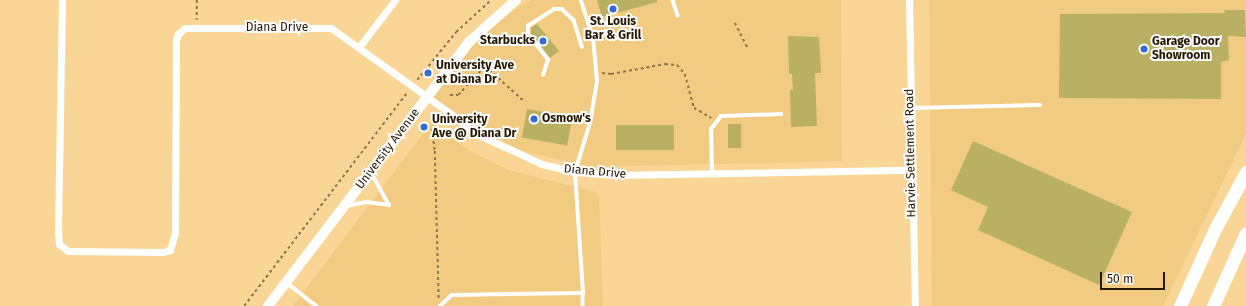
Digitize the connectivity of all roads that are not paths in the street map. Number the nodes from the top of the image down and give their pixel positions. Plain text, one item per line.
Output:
1 (62, 0) edge
2 (395, 0) edge
3 (516, 0) edge
4 (581, 0) edge
5 (673, 0) edge
6 (909, 0) edge
7 (678, 15) dead end
8 (359, 47) junction
9 (582, 47) dead end
10 (543, 75) dead end
11 (426, 98) junction
12 (1040, 105) dead end
13 (910, 108) junction
14 (781, 114) dead end
15 (911, 170) junction
16 (371, 171) junction
17 (575, 172) junction
18 (1246, 172) edge
19 (712, 173) junction
20 (345, 206) junction
21 (1246, 234) edge
22 (286, 282) junction
23 (583, 293) junction
24 (441, 305) edge
25 (268, 306) edge
26 (316, 306) edge
27 (583, 306) edge
28 (915, 306) edge
29 (1180, 306) edge
30 (1213, 306) edge

1 - 8 street, Diana Drive
2 - 8 street
3 - 11 street, University Avenue
4 - 17 lane
5 - 7 lane
6 - 13 street, Harvie Settlement Road
8 - 11 street, Diana Drive
9 - 10 lane
11 - 16 street, University Avenue
11 - 17 street, Diana Drive
12 - 13 lane
13 - 15 street, Harvie Settlement Road
14 - 19 lane
15 - 19 street, Diana Drive
15 - 28 street, Harvie Settlement Road
16 - 20 street, University Avenue
16 - 20 lane
17 - 19 street, Diana Drive
17 - 23 lane
18 - 29 highway
20 - 22 street, University Avenue
21 - 30 highway
22 - 25 street, University Avenue
22 - 26 lane
23 - 24 lane
23 - 27 lane

